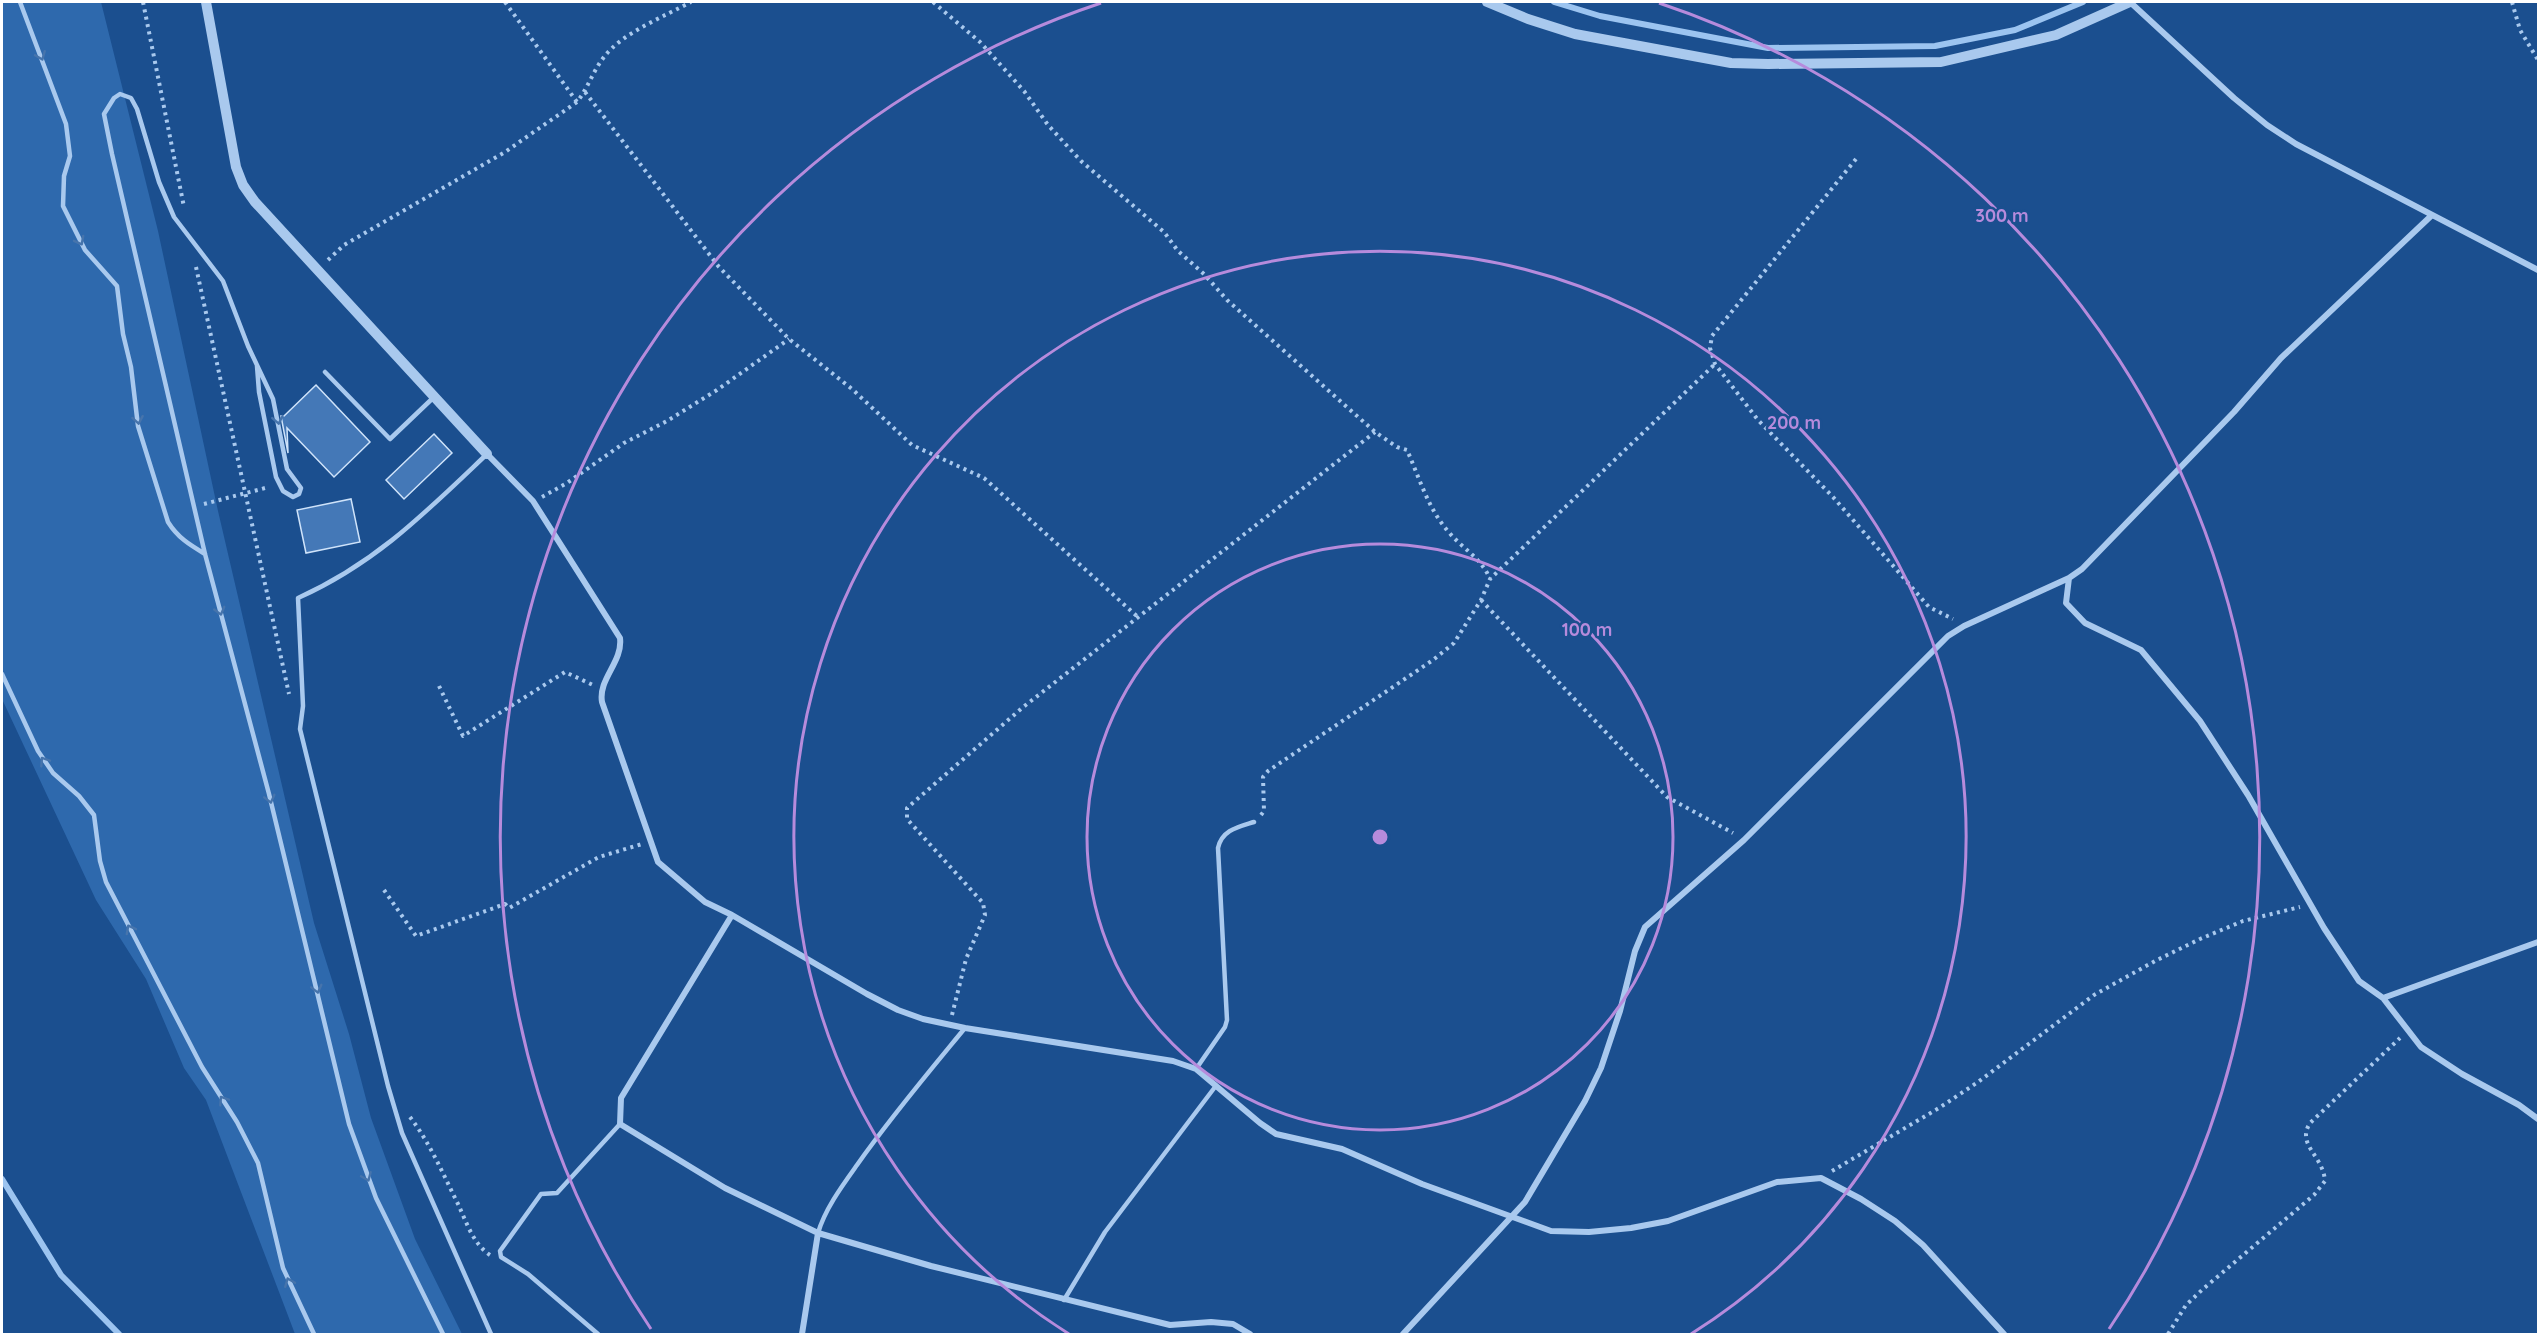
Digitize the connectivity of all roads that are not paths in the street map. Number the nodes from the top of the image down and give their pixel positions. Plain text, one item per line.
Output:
1 (20, 2) edge
2 (206, 2) edge
3 (1487, 2) edge
4 (2130, 2) edge
5 (2431, 216) junction
6 (2538, 270) edge
7 (257, 366) junction
8 (325, 372) dead end
9 (434, 397) junction
10 (487, 454) junction
11 (205, 554) junction
12 (2069, 578) junction
13 (2, 674) edge
14 (1254, 822) road end
15 (732, 915) junction
16 (2538, 942) edge
17 (2383, 998) junction
18 (965, 1028) junction
19 (1196, 1069) junction
20 (1215, 1087) junction
21 (2538, 1119) edge
22 (620, 1124) junction
23 (1511, 1217) junction
24 (818, 1233) junction
25 (1064, 1300) junction
26 (314, 1335) edge
27 (443, 1335) edge
28 (491, 1335) edge
29 (598, 1335) edge
30 (802, 1335) edge
31 (1251, 1335) edge
32 (1403, 1335) edge
33 (2004, 1335) edge

1 -> 11 lane
2 - 9 street
3 - 4 street
4 - 5 street
5 - 6 street
5 - 12 street
7 -> 7 lane
7 - 11 lane
8 - 9 lane
9 - 10 street
10 - 15 street
10 - 28 lane
11 -> 27 lane
12 - 17 street
12 - 23 street
26 -> 13 lane
14 - 19 lane
15 - 18 street
15 - 22 street
16 - 17 street
17 - 21 street
18 - 19 street
18 - 24 lane
19 - 20 street
20 - 23 street
20 - 25 lane
22 - 24 street
22 - 29 lane
23 - 32 street
23 - 33 street
24 - 25 street
24 - 30 street
25 - 31 street

